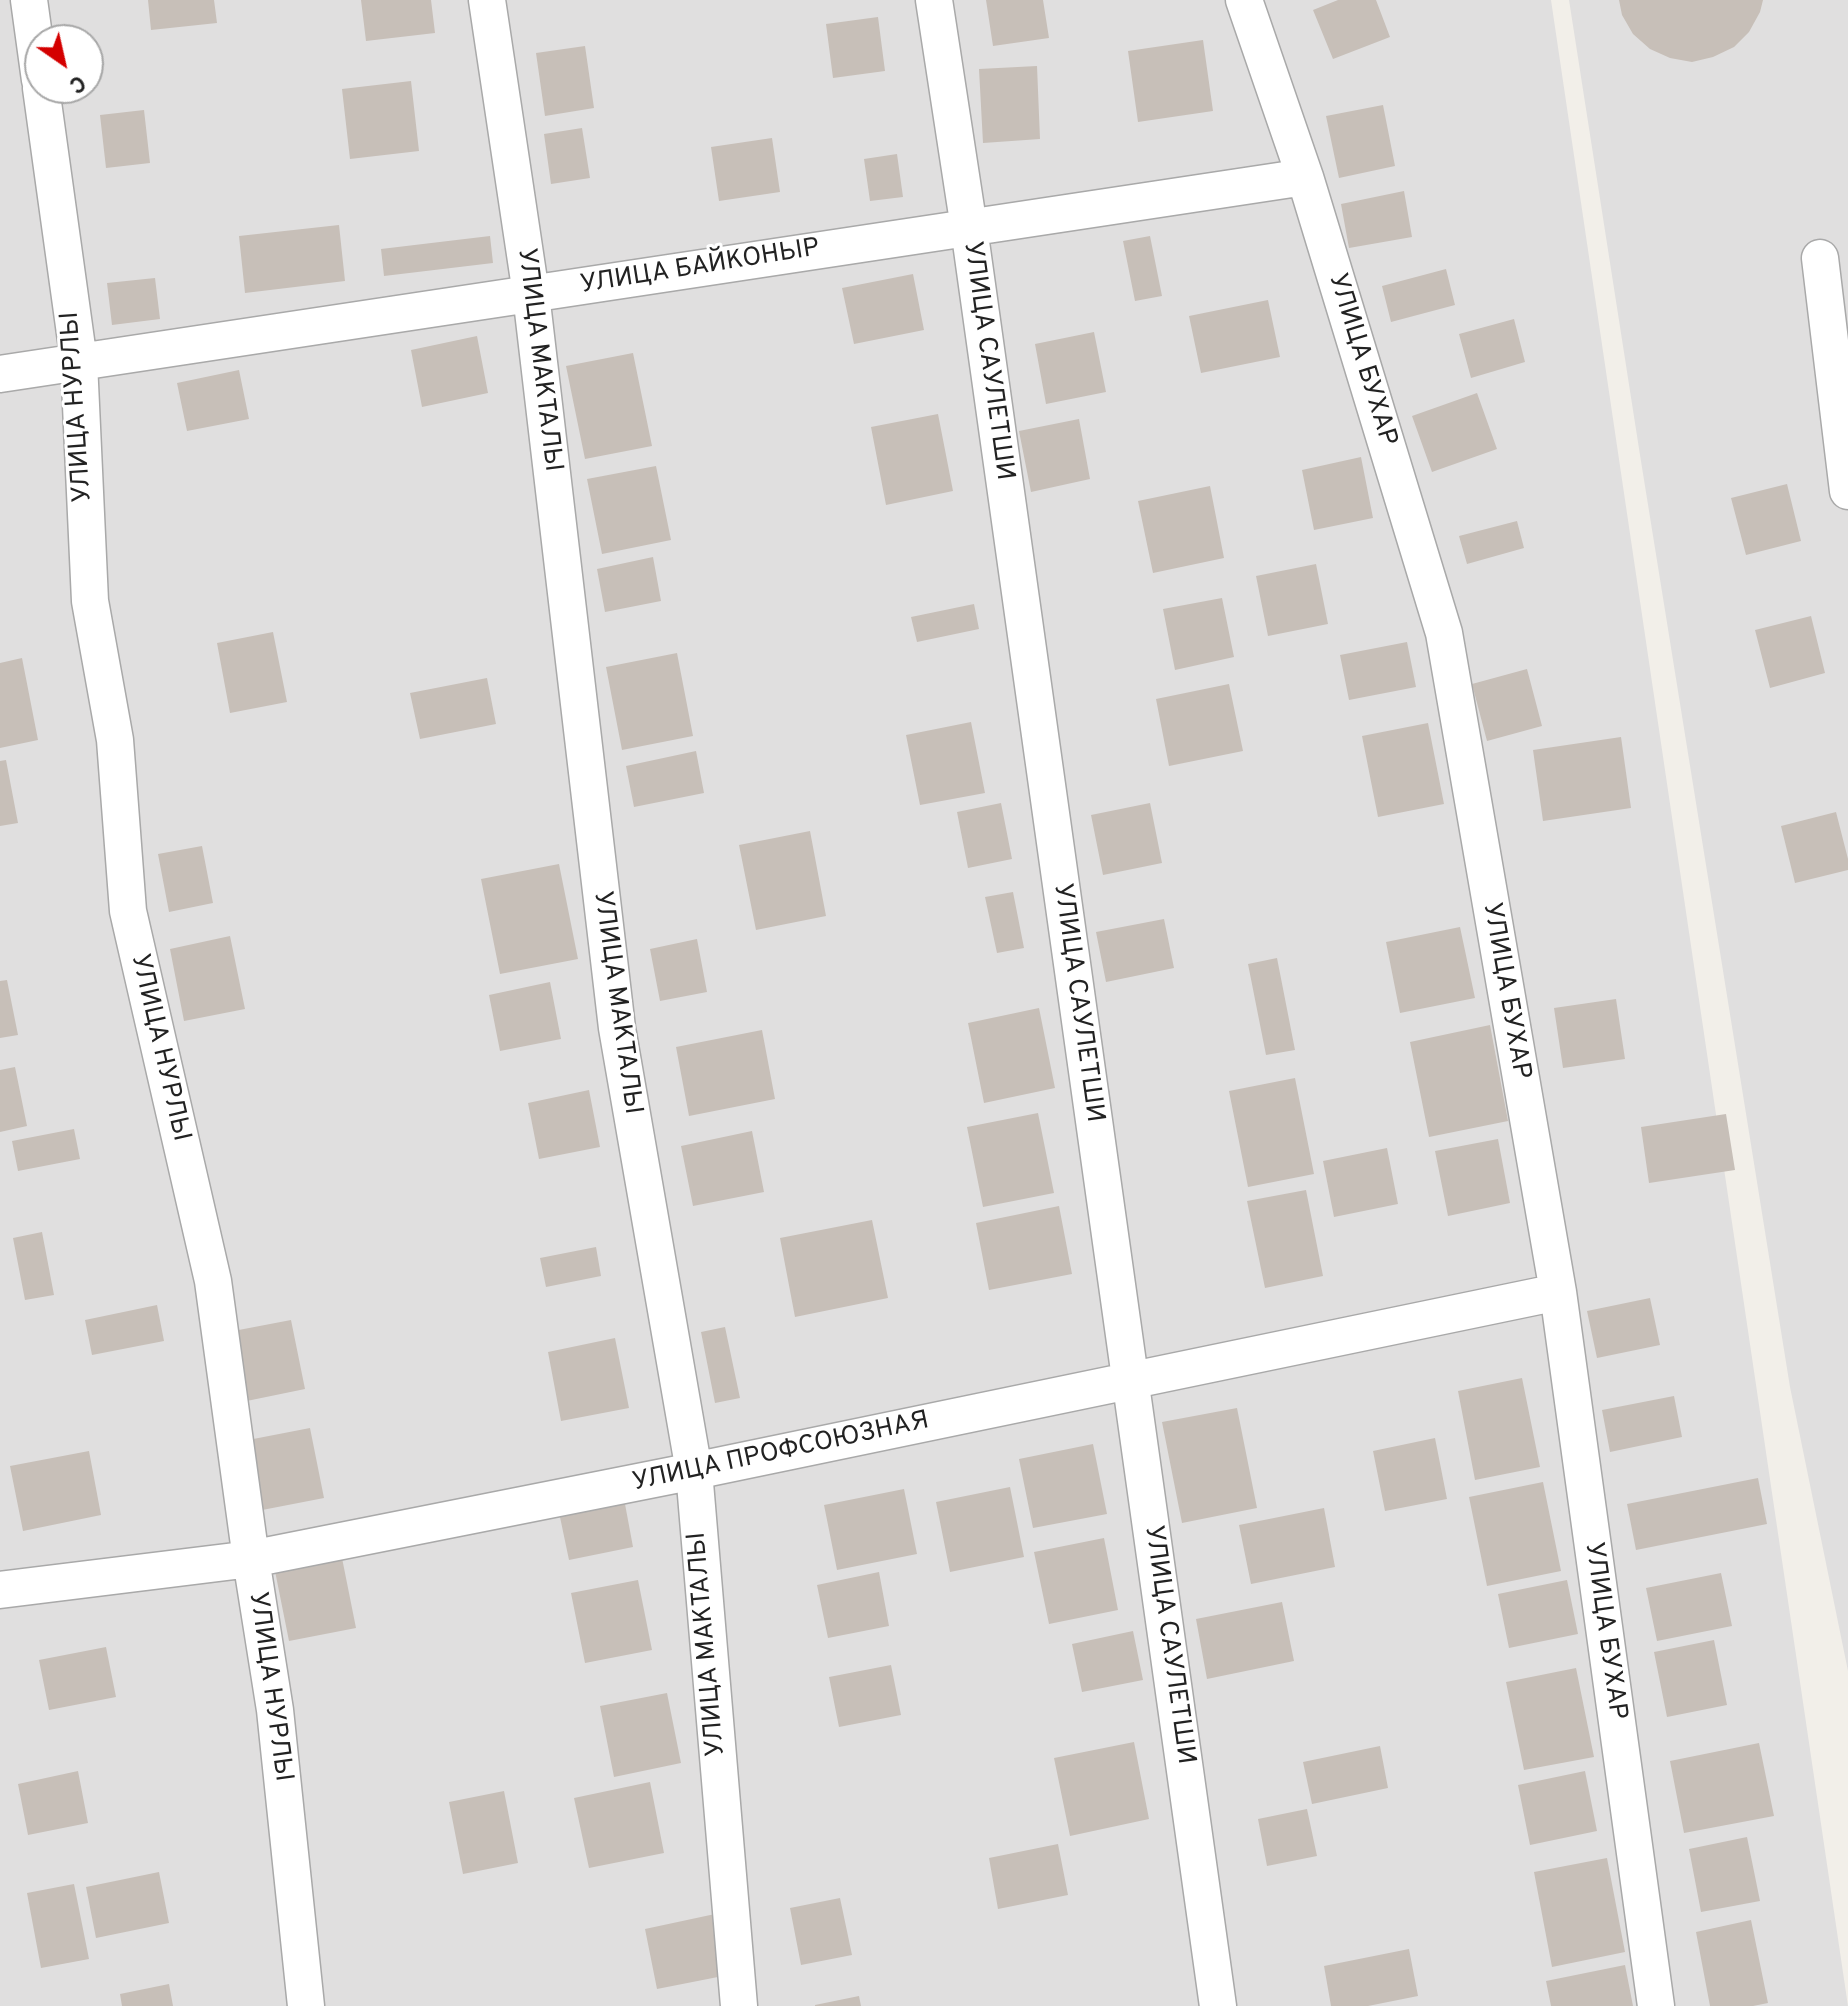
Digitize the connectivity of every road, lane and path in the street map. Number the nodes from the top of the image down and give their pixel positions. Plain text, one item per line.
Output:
1 (29, 0) edge
2 (487, 0) edge
3 (934, 0) edge
4 (1244, 0) edge
5 (32, 24) edge
6 (43, 104) edge
7 (1305, 177) junction
8 (969, 228) junction
9 (1820, 258) dead end
10 (531, 294) junction
11 (79, 362) junction
12 (0, 374) edge
13 (1848, 491) edge
14 (1558, 1292) junction
15 (1130, 1381) junction
16 (694, 1471) junction
17 (251, 1559) junction
18 (0, 1590) edge
19 (306, 2006) edge
20 (739, 2006) edge
21 (1218, 2006) edge
22 (1656, 2006) edge

1 - 5 street
2 - 10 street, УЛИЦА МАКТАЛЫ
3 - 8 street, УЛИЦА САУЛЕТШИ
4 - 7 street, УЛИЦА БУХАР
6 - 11 street, УЛИЦА НУРЛЫ
7 - 8 street, УЛИЦА БАЙКОНЫР
7 - 14 street, УЛИЦА БУХАР
8 - 10 street, УЛИЦА БАЙКОНЫР
8 - 15 street, УЛИЦА САУЛЕТШИ
9 - 13 street
10 - 11 street, УЛИЦА БАЙКОНЫР
10 - 16 street, УЛИЦА МАКТАЛЫ
11 - 12 street, УЛИЦА БАЙКОНЫР
11 - 17 street, УЛИЦА НУРЛЫ
14 - 15 street, УЛИЦА ПРОФСОЮЗНАЯ
14 - 22 street, УЛИЦА БУХАР
15 - 16 street, УЛИЦА ПРОФСОЮЗНАЯ
15 - 21 street, УЛИЦА САУЛЕТШИ
16 - 17 street, УЛИЦА ПРОФСОЮЗНАЯ
16 - 20 street, УЛИЦА МАКТАЛЫ
17 - 18 street, УЛИЦА ПРОФСОЮЗНАЯ
17 - 19 street, УЛИЦА НУРЛЫ

